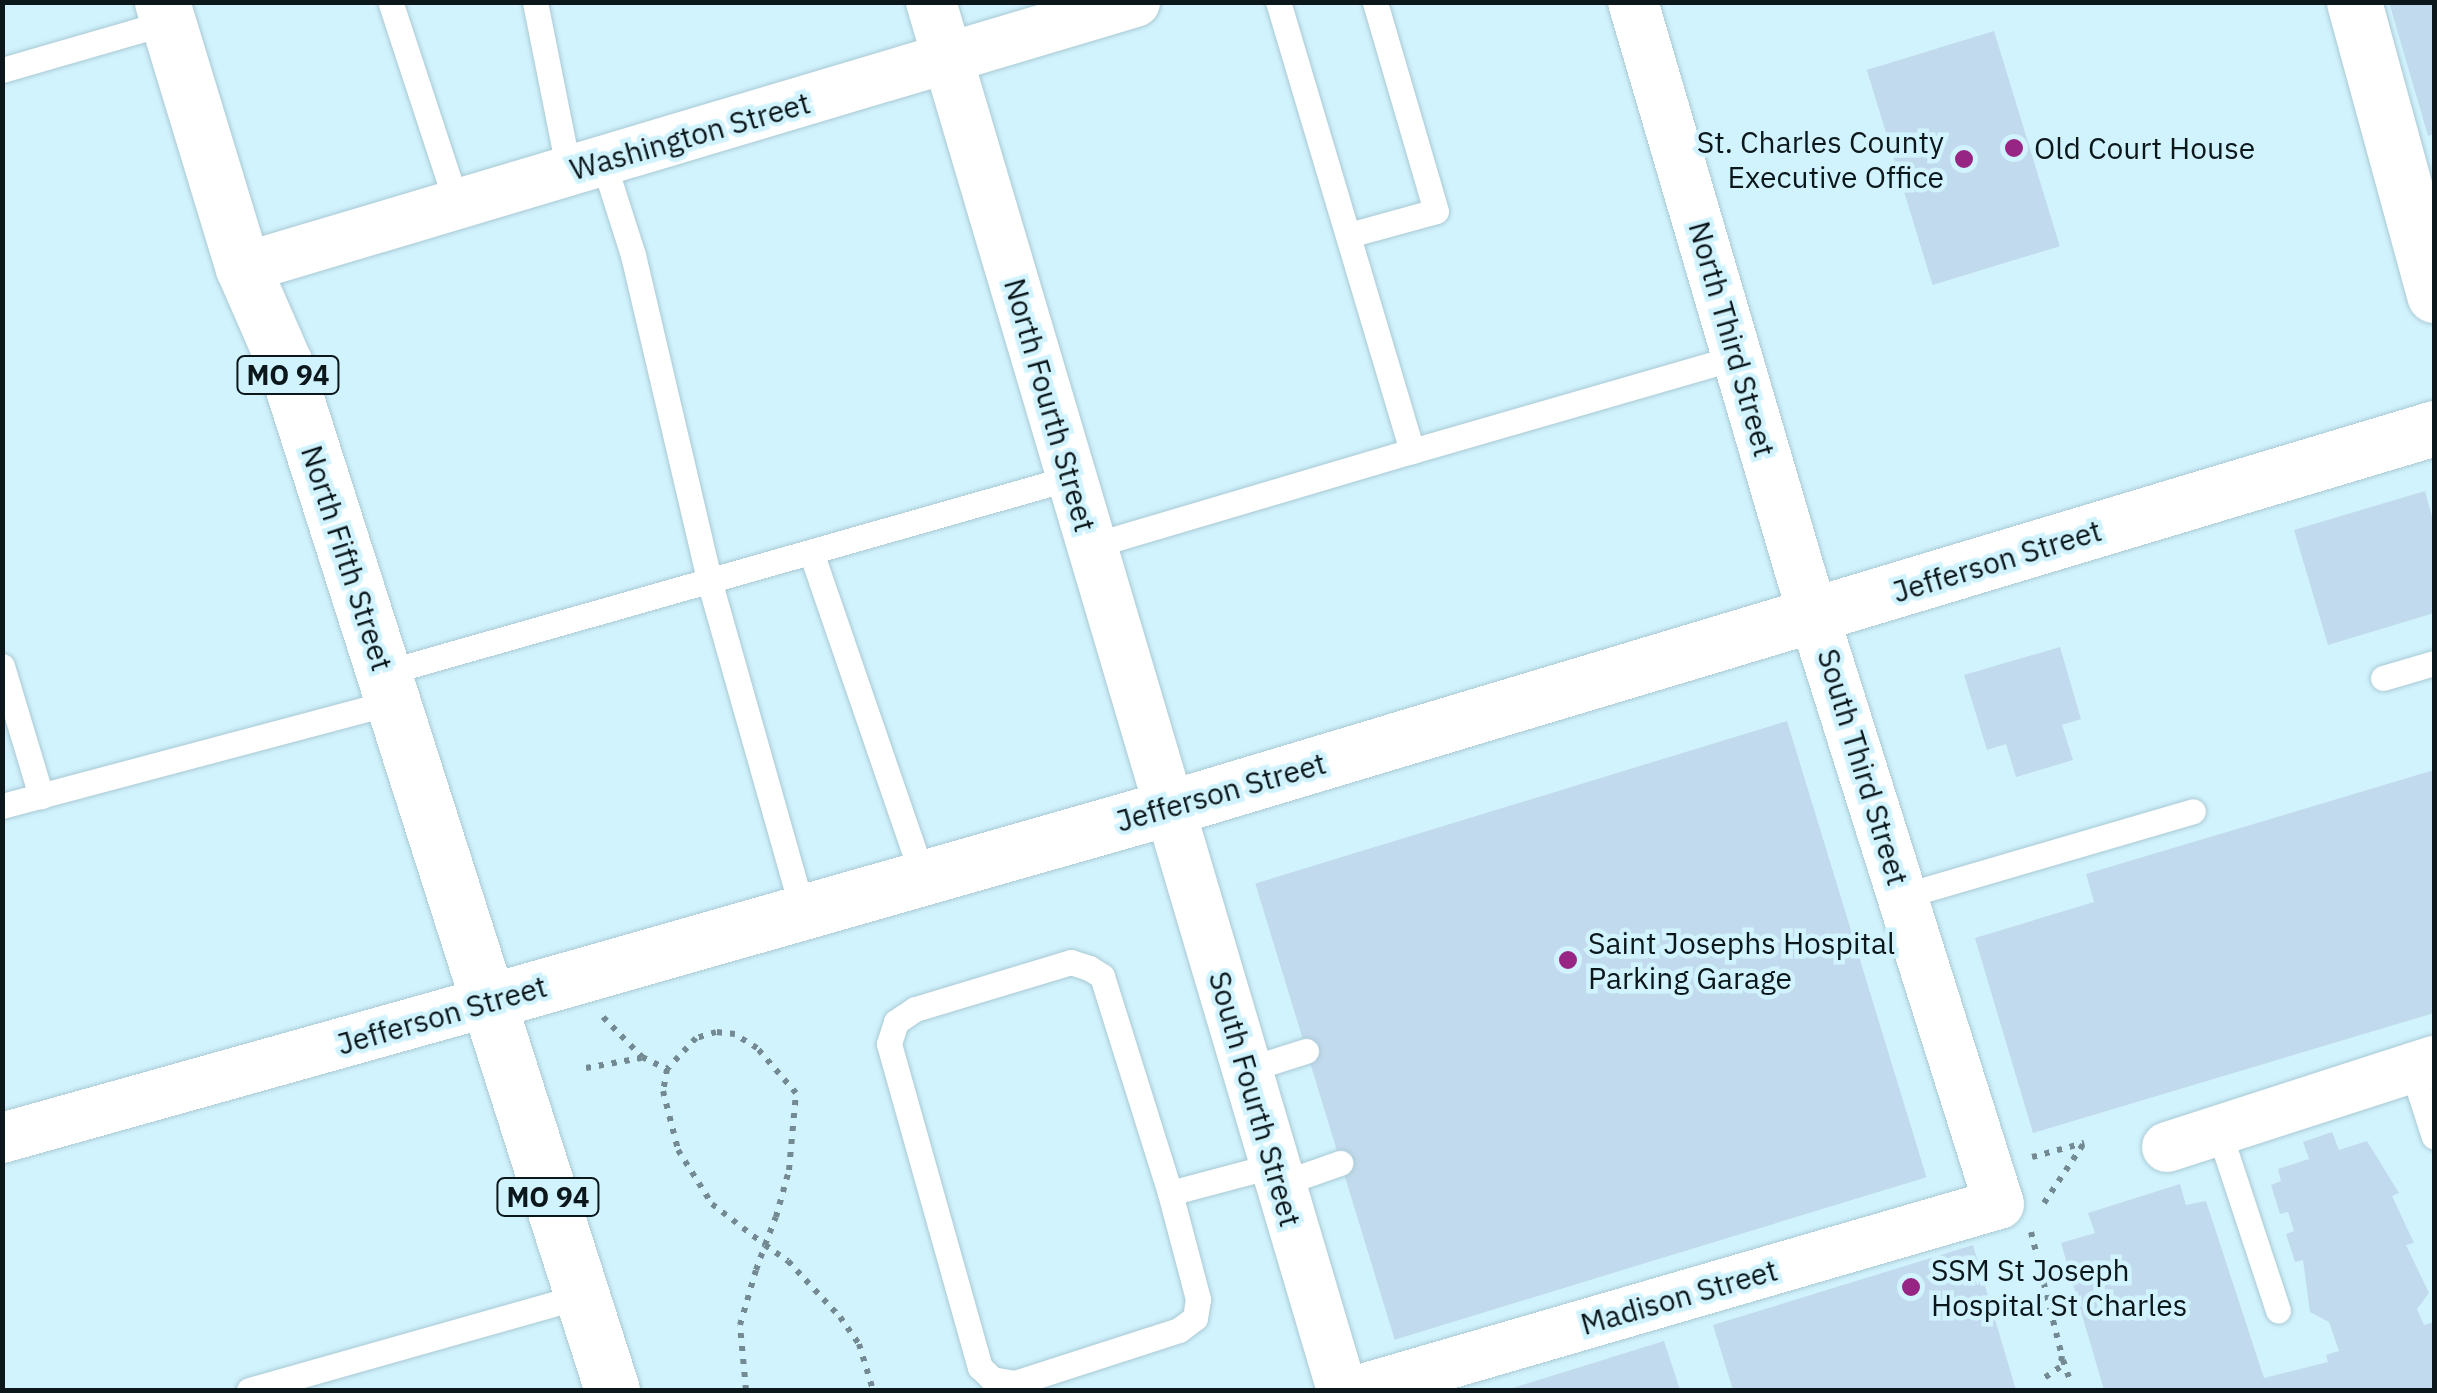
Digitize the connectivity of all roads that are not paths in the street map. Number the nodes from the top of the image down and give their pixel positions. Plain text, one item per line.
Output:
1 (535, 2) edge
2 (931, 2) edge
3 (1135, 2) edge
4 (1278, 2) edge
5 (1375, 2) edge
6 (1632, 2) edge
7 (2354, 2) edge
8 (391, 4) edge
9 (165, 12) edge
10 (948, 60) junction
11 (2, 70) edge
12 (586, 166) junction
13 (456, 205) junction
14 (1349, 234) junction
15 (244, 268) junction
16 (2434, 295) edge
17 (1737, 357) junction
18 (2434, 428) edge
19 (1412, 450) junction
20 (1070, 478) junction
21 (1091, 546) junction
22 (811, 552) junction
23 (708, 580) junction
24 (1816, 617) junction
25 (2434, 663) edge
26 (2, 666) edge
27 (2383, 678) dead end
28 (388, 688) junction
29 (40, 796) junction
30 (2, 806) edge
31 (1171, 808) junction
32 (2193, 811) dead end
33 (922, 876) junction
34 (1902, 896) junction
35 (802, 909) junction
36 (484, 1003) junction
37 (1306, 1052) dead end
38 (2423, 1065) edge
39 (1246, 1070) junction
40 (2219, 1132) junction
41 (2, 1138) edge
42 (2434, 1138) edge
43 (2167, 1147) dead end
44 (1340, 1163) dead end
45 (1277, 1174) junction
46 (1170, 1193) junction
47 (2018, 1200) joint
48 (581, 1296) junction
49 (2278, 1310) dead end
50 (250, 1390) edge
51 (612, 1390) edge
52 (1342, 1390) edge
53 (1359, 1390) edge

1 - 12 lane
2 - 10 street, North Fourth Street
3 - 10 street, Washington Street
4 - 14 lane
5 - 14 lane
6 - 17 street, North Third Street
7 - 16 street
8 - 13 lane
9 - 11 lane
9 - 15 street, North Fifth Street / MO 94
10 - 12 street, Washington Street
10 - 20 street, North Fourth Street
12 - 13 street, Washington Street
12 - 23 lane
13 - 15 street, Washington Street
14 - 19 lane
15 - 28 street, North Fifth Street / MO 94
17 - 19 lane
17 - 24 street, North Third Street
18 - 24 street, Jefferson Street
19 - 21 lane
20 - 21 street, North Fourth Street
20 - 22 lane
21 - 31 street, North Fourth Street
22 - 23 lane
22 - 33 lane
23 - 28 lane
23 - 35 lane
24 - 31 street, Jefferson Street
24 - 34 street, South Third Street
25 - 27 lane
26 - 29 lane
28 - 29 lane
28 - 36 street, North Fifth Street / MO 94
29 - 30 lane
31 - 33 street, Jefferson Street
31 - 39 street, South Fourth Street
32 - 34 lane
33 - 35 street, Jefferson Street
34 - 47 street, South Third Street
35 - 36 street, Jefferson Street
36 - 41 street, Jefferson Street
36 - 48 street, MO 94
37 - 39 lane
38 - 40 street
38 - 42 lane
39 - 45 street, South Fourth Street
40 - 43 street
40 - 49 lane
44 - 45 lane
45 - 46 lane
45 - 52 street, South Fourth Street
46 - 46 lane
47 - 53 street, Madison Street
48 - 50 lane
48 - 51 street, MO 94

